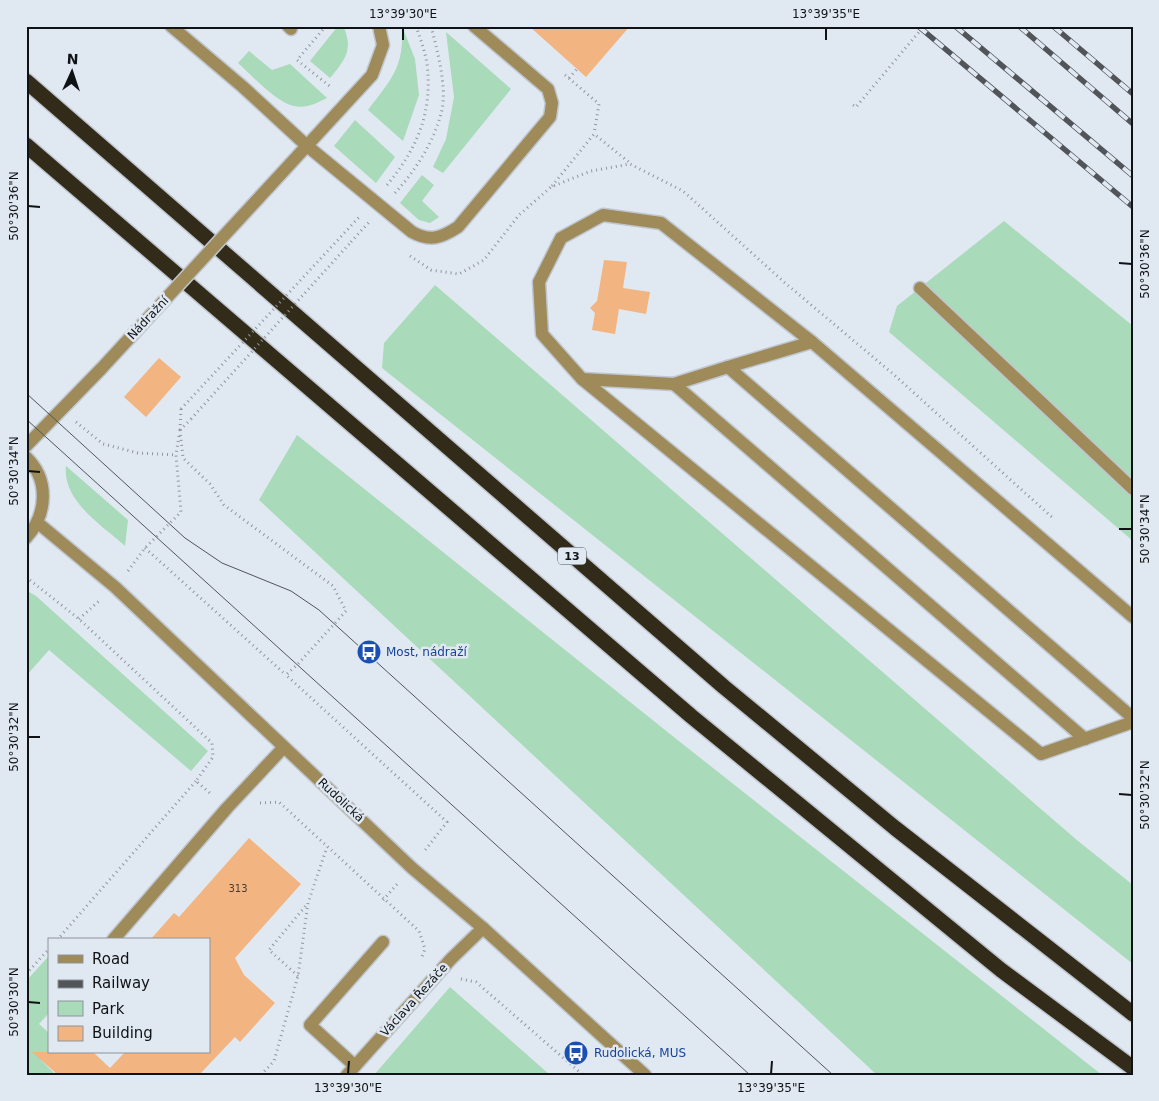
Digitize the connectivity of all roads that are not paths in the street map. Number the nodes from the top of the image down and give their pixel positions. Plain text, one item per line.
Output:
1 (171, 26) edge
2 (379, 26) edge
3 (474, 26) edge
4 (26, 81) edge
5 (26, 145) edge
6 (306, 145) junction
7 (920, 288) dead end
8 (812, 342) junction
9 (728, 366) junction
10 (582, 379) junction
11 (674, 384) junction
12 (26, 446) edge
13 (26, 457) edge
14 (1133, 489) edge
15 (38, 523) junction
16 (26, 538) edge
17 (1133, 617) edge
18 (1133, 718) edge
19 (1133, 722) edge
20 (1085, 739) junction
21 (284, 747) junction
22 (483, 928) junction
23 (115, 938) edge
24 (383, 942) dead end
25 (1133, 1014) edge
26 (1133, 1068) edge
27 (351, 1070) edge
28 (645, 1075) edge

1 - 6 street
2 - 6 street, Nádražní
3 - 6 street
4 - 25 highway, 13
5 - 26 highway
6 - 12 street, Nádražní, bridge
7 - 14 street
8 - 9 street
8 - 10 street
8 - 17 street
9 - 11 street
9 - 18 street
10 - 11 street
10 - 20 street
11 - 20 street
13 - 15 street
15 - 16 street
15 - 21 street, Rudolická
19 - 20 street
21 - 22 street, Rudolická
21 - 23 street
22 - 27 street, Václava Řezáče
22 - 28 street, Rudolická
24 - 27 street

